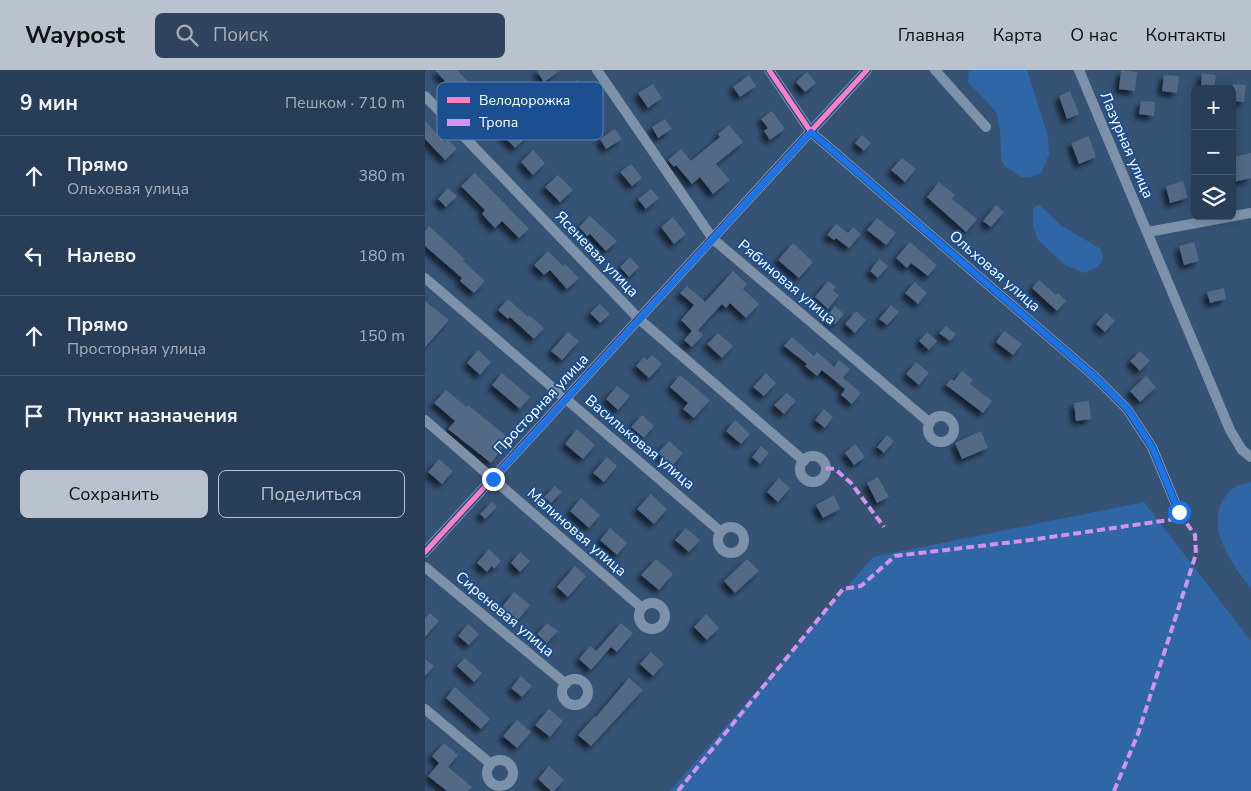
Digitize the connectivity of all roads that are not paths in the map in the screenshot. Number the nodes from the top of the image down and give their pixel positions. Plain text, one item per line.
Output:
1 (597, 70) edge
2 (769, 70) edge
3 (867, 70) edge
4 (935, 70) edge
5 (1079, 70) edge
6 (425, 96) edge
7 (437, 109) edge
8 (986, 126) dead end
9 (811, 132) junction
10 (467, 140) edge
11 (1251, 213) edge
12 (1148, 232) junction
13 (713, 239) junction
14 (425, 278) edge
15 (639, 319) junction
16 (566, 399) junction
17 (425, 420) edge
18 (930, 423) dead end
19 (1251, 457) edge
20 (804, 461) dead end
21 (493, 479) junction
22 (1179, 512) dead end
23 (721, 532) dead end
24 (425, 552) edge
25 (425, 567) edge
26 (642, 608) dead end
27 (566, 684) dead end
28 (425, 709) edge
29 (491, 764) dead end

1 - 13 street, Рябиновая улица
2 - 9 street, Ольховая улица
3 - 9 street, Просторная улица
4 - 8 street
5 - 12 street, Лазурная улица
6 - 7 street, Ясеневая улица
9 - 13 street, Просторная улица
9 - 22 street, Ольховая улица
10 - 15 street, Ясеневая улица
11 - 12 street
12 - 19 street, Лазурная улица
13 - 15 street, Просторная улица
13 - 18 street, Рябиновая улица
14 - 16 street, Васильковая улица
15 - 16 street, Просторная улица
15 - 20 street, Ясеневая улица
16 - 21 street, Просторная улица
16 - 23 street, Васильковая улица
17 - 21 street, Малиновая улица
21 - 24 street, Просторная улица
21 - 26 street, Малиновая улица
25 - 27 street, Сиреневая улица
28 - 29 street

